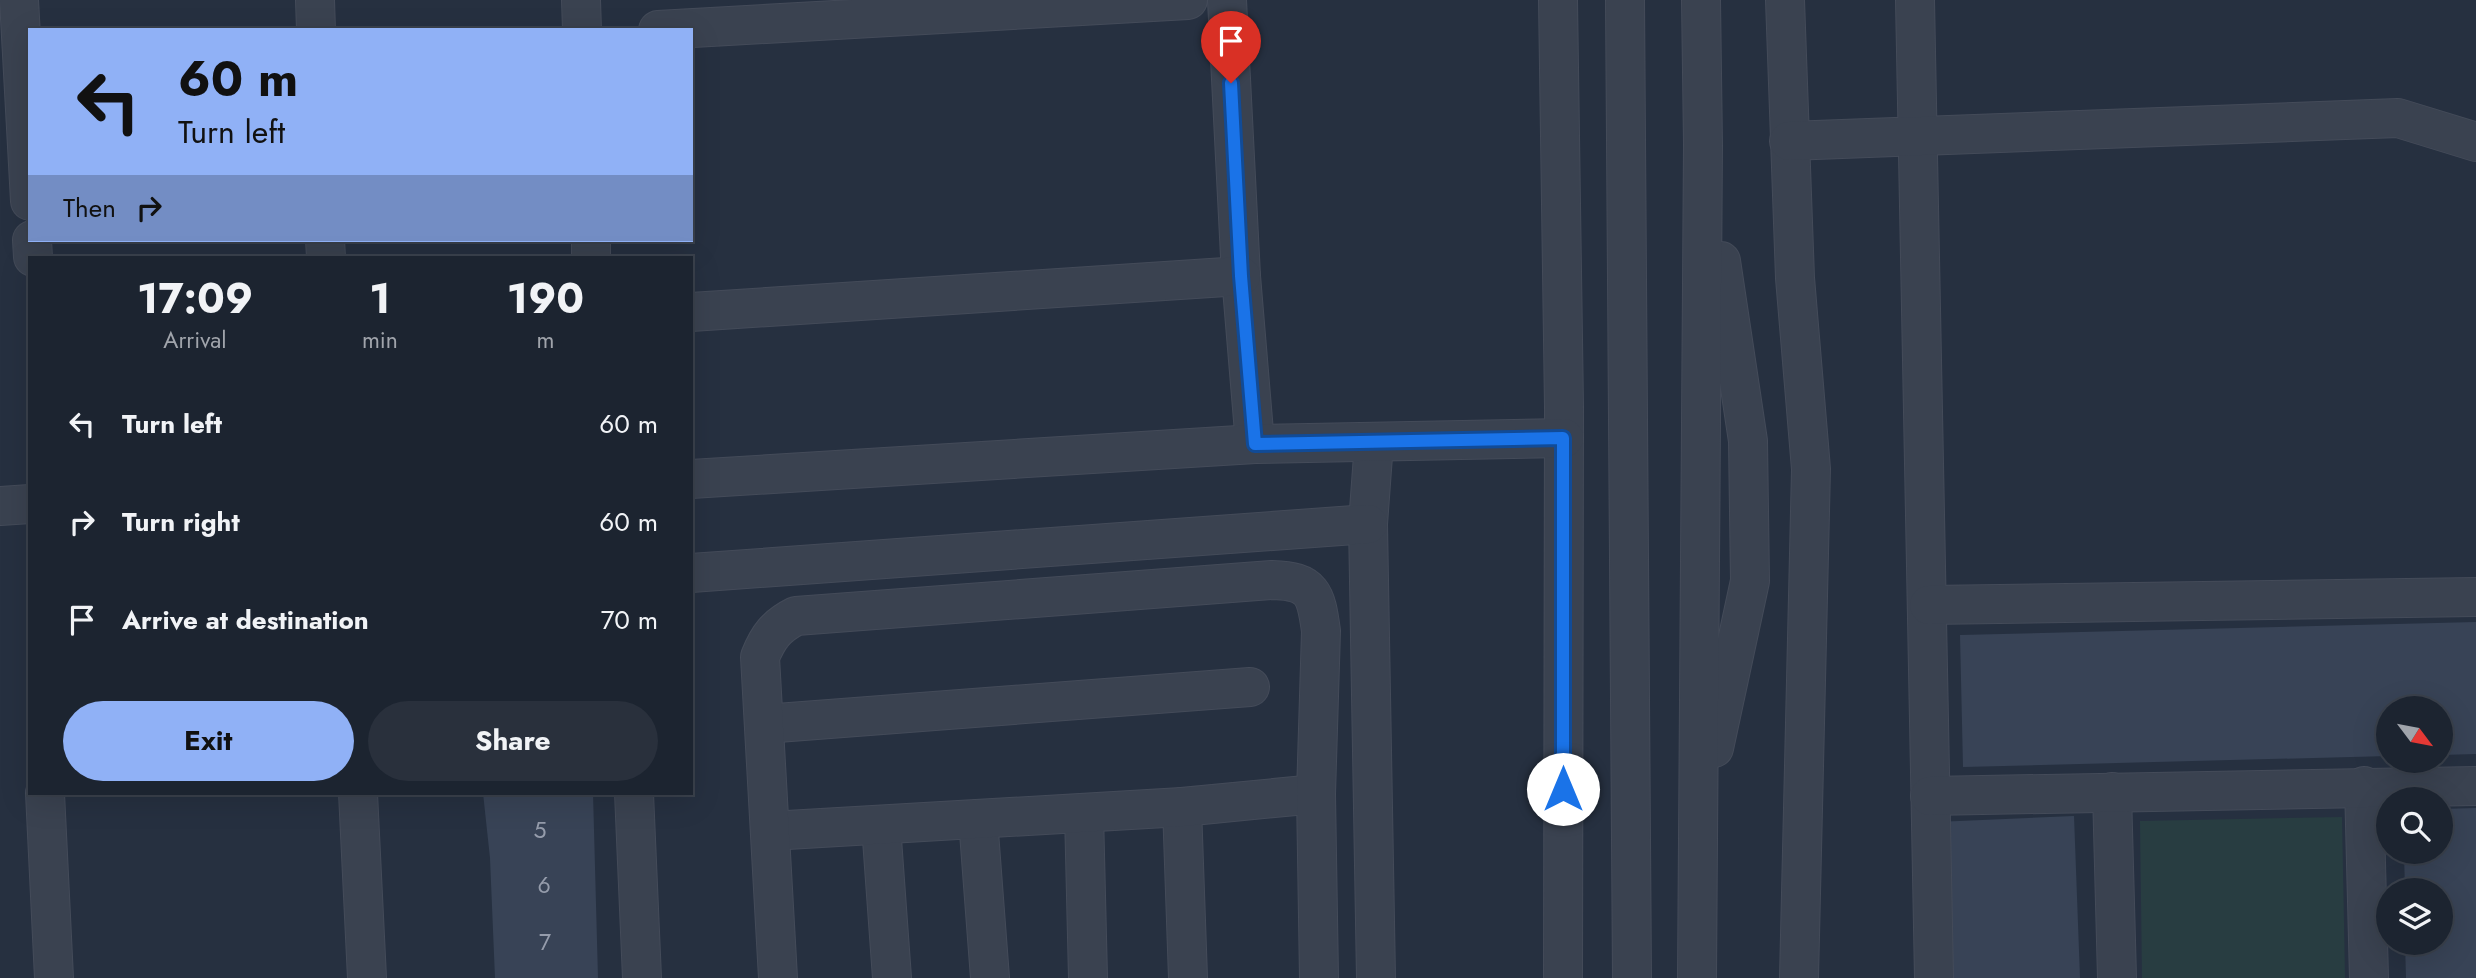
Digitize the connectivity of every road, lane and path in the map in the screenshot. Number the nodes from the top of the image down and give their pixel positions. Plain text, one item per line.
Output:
1 (19, 0) edge
2 (315, 0) edge
3 (581, 0) edge
4 (1188, 0) edge
5 (1227, 0) edge
6 (1558, 0) edge
7 (1625, 0) edge
8 (1701, 0) edge
9 (1785, 0) edge
10 (1915, 0) edge
11 (316, 28) edge
12 (582, 28) edge
13 (693, 28) edge
14 (1919, 135) junction
15 (1789, 141) junction
16 (2476, 142) edge
17 (1703, 145) junction
18 (28, 164) edge
19 (1241, 276) junction
20 (693, 312) edge
21 (1563, 438) junction
22 (1374, 442) junction
23 (1255, 444) junction
24 (693, 478) edge
25 (28, 504) edge
26 (0, 506) edge
27 (1368, 524) junction
28 (693, 573) edge
29 (2476, 597) edge
30 (1929, 605) junction
31 (1250, 687) dead end
32 (764, 724) junction
33 (2364, 786) junction
34 (2476, 786) edge
35 (2112, 792) junction
36 (1316, 794) junction
37 (45, 795) edge
38 (358, 795) edge
39 (634, 795) edge
40 (1930, 796) junction
41 (1182, 807) junction
42 (1084, 813) junction
43 (978, 819) junction
44 (881, 825) junction
45 (1697, 826) junction
46 (770, 831) junction
47 (54, 978) edge
48 (366, 978) edge
49 (642, 978) edge
50 (778, 978) edge
51 (892, 978) edge
52 (990, 978) edge
53 (1088, 978) edge
54 (1188, 978) edge
55 (1319, 978) edge
56 (1376, 978) edge
57 (1563, 978) edge
58 (1632, 978) edge
59 (1698, 978) edge
60 (1799, 978) edge
61 (1934, 978) edge
62 (2117, 978) edge
63 (2369, 978) edge

1 - 18 street
2 - 11 street
3 - 12 street
4 - 13 street
5 - 19 street
6 - 21 street
7 - 58 street
8 - 17 street
9 - 15 street
10 - 14 street
14 - 15 street
14 - 16 street
14 - 30 street
15 - 60 street
17 - 45 street
17 - 45 street
19 - 20 street
19 - 23 street
21 - 22 street
21 - 57 street
22 - 23 street
22 - 27 street
23 - 24 street
25 - 26 street
27 - 28 street
27 - 56 street
29 - 30 street
30 - 40 street
31 - 32 street
32 - 36 street
32 - 46 street
33 - 34 street
33 - 35 street
33 - 63 street
35 - 40 street
35 - 62 street
36 - 41 street
36 - 55 street
37 - 47 street
38 - 48 street
39 - 49 street
40 - 61 street
41 - 42 street
41 - 54 street
42 - 43 street
42 - 53 street
43 - 44 street
43 - 52 street
44 - 46 street
44 - 51 street
45 - 59 street
46 - 50 street

